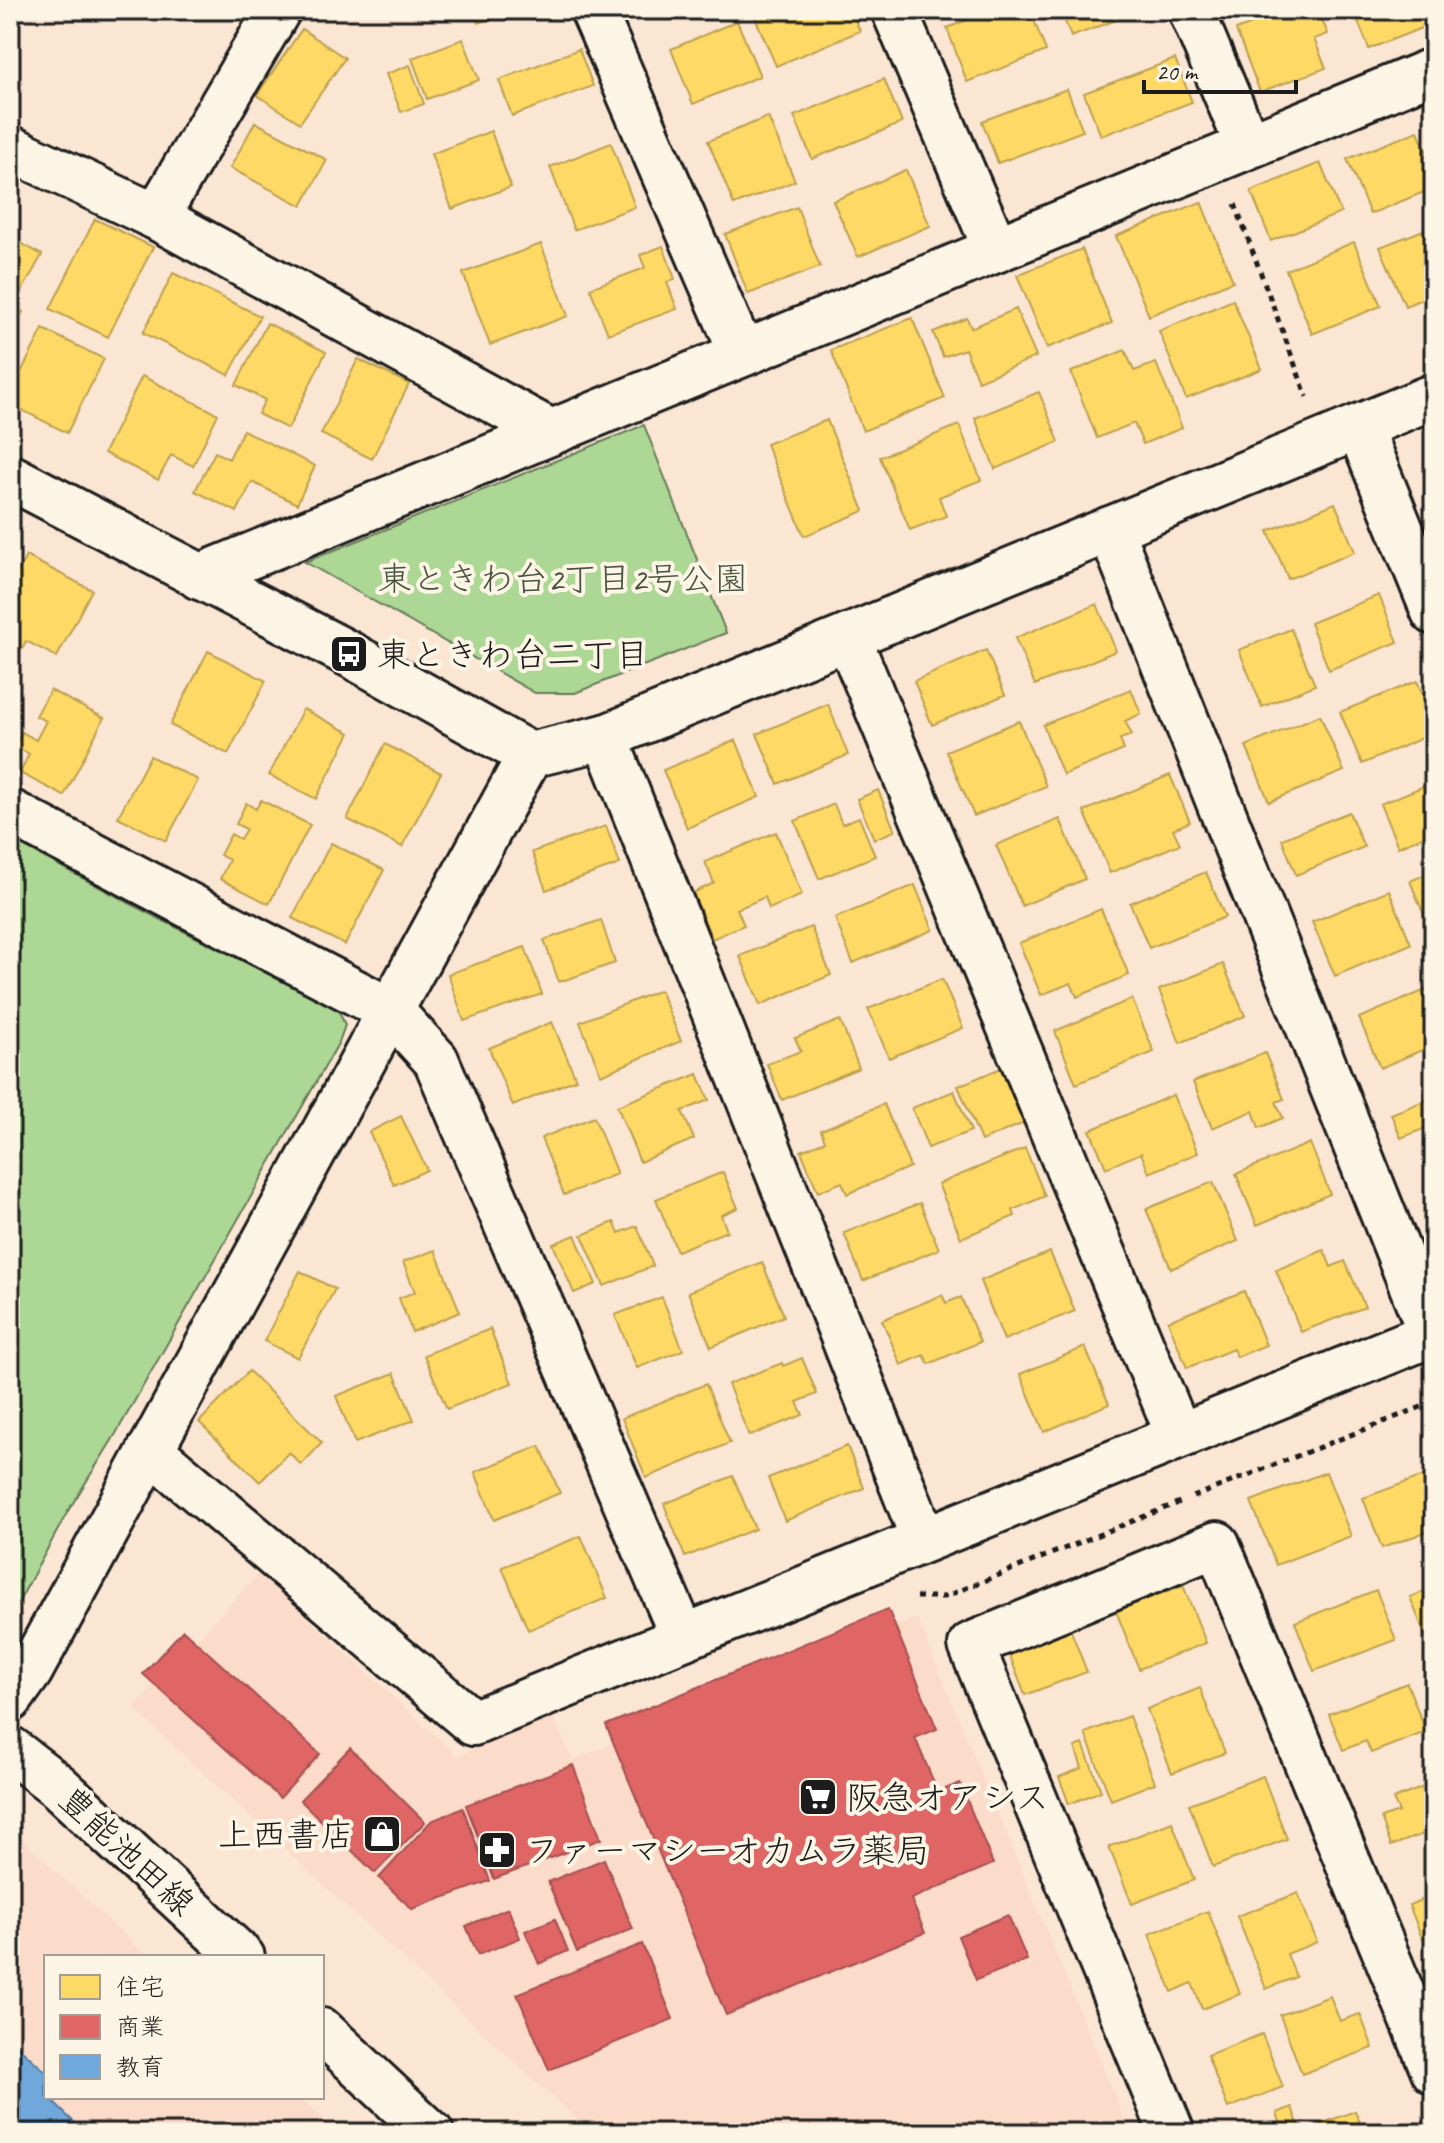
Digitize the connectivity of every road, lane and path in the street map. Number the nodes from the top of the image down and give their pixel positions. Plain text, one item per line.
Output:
1 (278, 10) edge
2 (593, 10) edge
3 (894, 10) edge
4 (1191, 10) edge
5 (1434, 70) edge
6 (10, 148) edge
7 (1233, 152) junction
8 (156, 217) junction
9 (996, 250) junction
10 (742, 354) junction
11 (1434, 396) edge
12 (551, 432) junction
13 (1342, 434) junction
14 (10, 477) edge
15 (1110, 529) junction
16 (199, 577) junction
17 (1434, 612) edge
18 (848, 637) junction
19 (605, 737) junction
20 (530, 755) junction
21 (10, 812) edge
22 (391, 1011) junction
23 (1433, 1333) edge
24 (1434, 1402) edge
25 (1179, 1436) junction
26 (150, 1450) junction
27 (924, 1540) junction
28 (913, 1597) dead end
29 (683, 1637) junction
30 (10, 1699) edge
31 (10, 1749) edge
32 (240, 1955) edge
33 (324, 2033) edge
34 (1434, 2071) edge
35 (431, 2133) edge
36 (1172, 2133) edge

1 - 8 street
2 - 10 street
3 - 9 street
4 - 7 street
5 - 7 street
6 - 8 street
7 - 9 street
7 - 13 path
8 - 12 street
9 - 10 street
10 - 12 street
11 - 13 street
12 - 16 street
13 - 15 street
13 - 17 street
14 - 16 street
15 - 18 street
15 - 23 street
16 - 20 street
18 - 19 street
18 - 25 street
19 - 20 street
19 - 27 street
20 - 22 street
21 - 22 street
22 - 26 street
22 - 29 street
23 - 25 street
24 - 28 path
25 - 27 street
26 - 29 street
26 - 30 street
27 - 29 street
31 - 32 street, 豊能池田線
33 - 35 street
34 - 36 street

